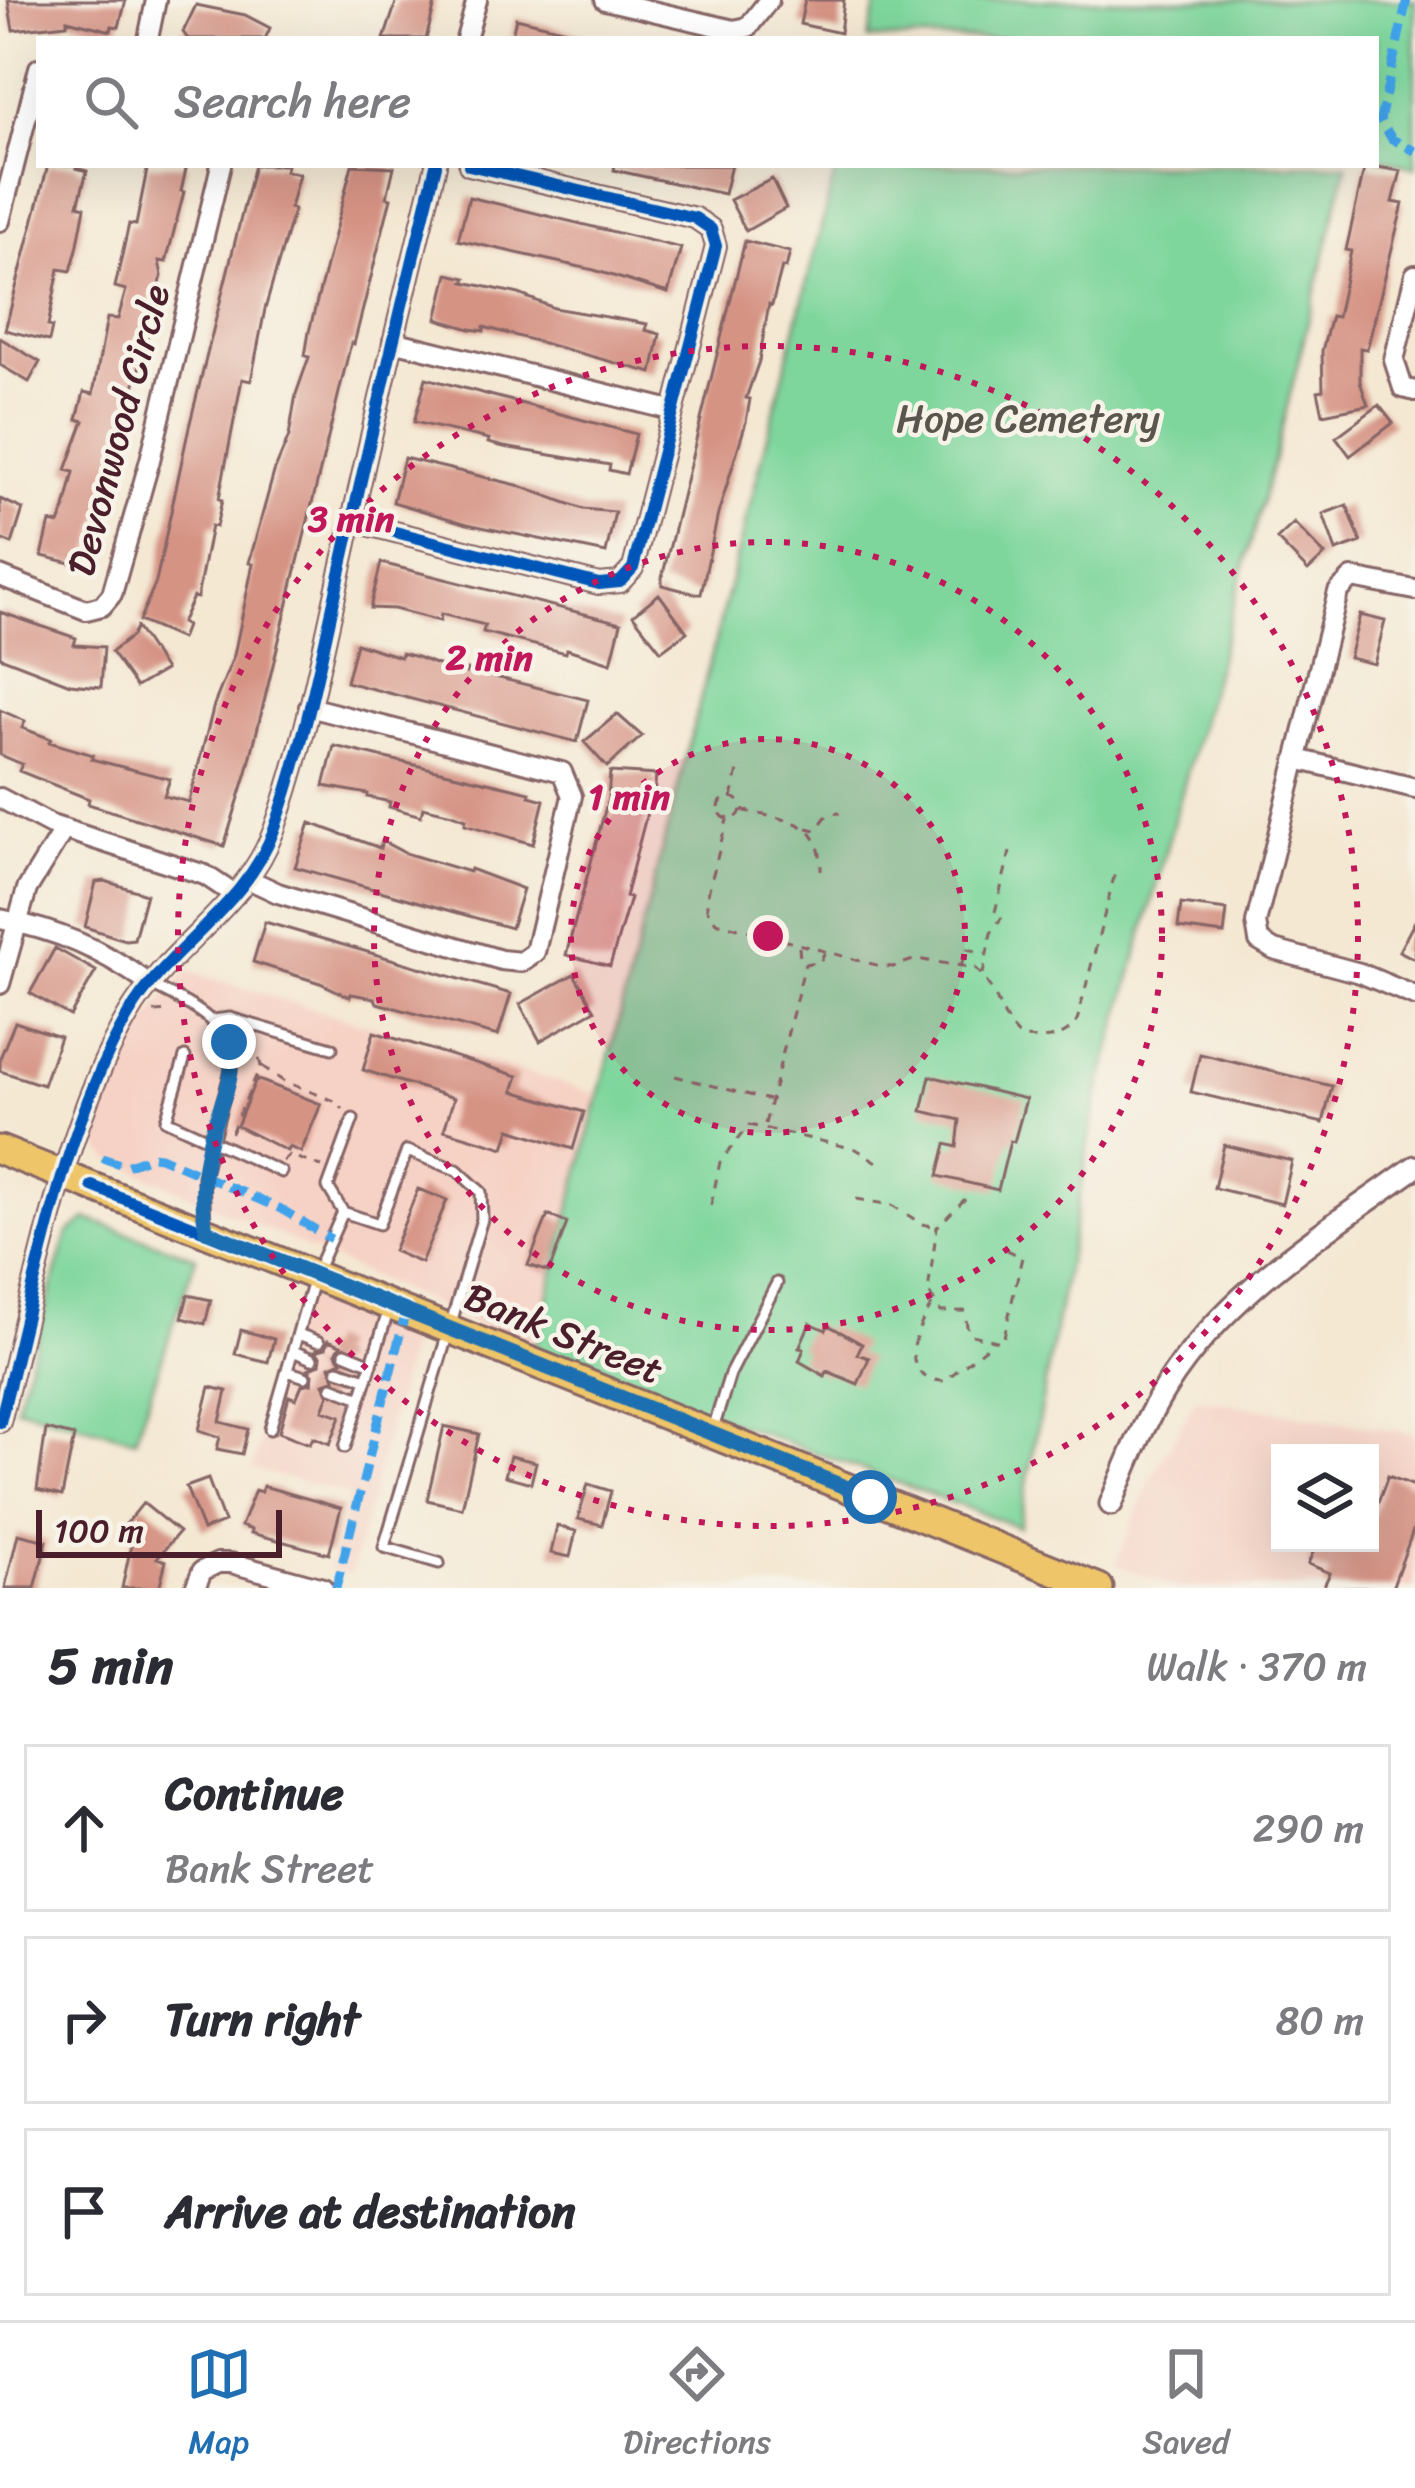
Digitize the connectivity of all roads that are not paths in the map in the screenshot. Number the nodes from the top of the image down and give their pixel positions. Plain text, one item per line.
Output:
1 (156, 0) edge
2 (476, 0) edge
3 (605, 0) edge
4 (769, 0) edge
5 (149, 36) edge
6 (467, 36) edge
7 (36, 80) edge
8 (220, 168) edge
9 (435, 168) edge
10 (482, 168) edge
11 (0, 221) edge
12 (1415, 274) edge
13 (393, 341) junction
14 (1415, 391) edge
15 (671, 410) junction
16 (352, 521) junction
17 (0, 576) edge
18 (1415, 590) edge
19 (309, 707) junction
20 (1297, 759) junction
21 (1415, 788) edge
22 (0, 798) edge
23 (64, 830) junction
24 (248, 879) junction
25 (236, 896) junction
26 (8, 921) edge
27 (148, 983) junction
28 (0, 984) edge
29 (1415, 996) edge
30 (213, 1020) junction
31 (332, 1048) dead end
32 (184, 1057) dead end
33 (353, 1119) road end
34 (209, 1143) junction
35 (0, 1150) edge
36 (1415, 1167) edge
37 (281, 1172) dead end
38 (64, 1175) junction
39 (343, 1211) junction
40 (206, 1231) junction
41 (315, 1274) junction
42 (777, 1283) dead end
43 (390, 1305) junction
44 (447, 1328) junction
45 (298, 1334) junction
46 (319, 1342) dead end
47 (292, 1352) junction
48 (345, 1354) dead end
49 (312, 1359) dead end
50 (372, 1364) junction
51 (338, 1370) dead end
52 (287, 1371) junction
53 (305, 1377) dead end
54 (367, 1379) junction
55 (332, 1387) dead end
56 (361, 1398) junction
57 (0, 1422) edge
58 (270, 1429) dead end
59 (711, 1434) junction
60 (345, 1448) dead end
61 (1111, 1504) dead end
62 (439, 1563) dead end
63 (1091, 1586) edge
64 (195, 1588) edge
65 (323, 1588) edge

1 - 5 street
2 - 6 street
3 - 4 street
7 - 11 street
8 - 17 street, Devonwood Circle
9 - 13 street
10 - 15 street
12 - 14 street
13 - 15 street
13 - 16 street
15 - 16 street
16 - 19 street
18 - 20 street
19 - 24 street
19 - 24 street
20 - 21 street
20 - 29 street
22 - 23 street
23 - 25 street
23 - 26 street
24 - 25 street
25 - 27 street
26 - 27 street
26 - 28 street
27 - 30 lane
27 - 38 street
30 - 31 lane
30 - 34 lane
32 - 34 lane
33 - 39 lane
34 - 37 lane
34 - 40 lane
35 - 38 main road, Bank Street
36 - 61 street
38 - 40 main road, Bank Street
38 - 57 street
39 - 41 lane
39 - 44 lane
40 - 41 main road, Bank Street
41 - 43 main road, Bank Street
41 - 45 lane
42 - 59 lane
43 - 44 main road, Bank Street
43 - 50 lane
44 - 59 main road, Bank Street
44 - 62 lane
45 - 46 lane
45 - 47 lane
47 - 49 lane
47 - 52 lane
48 - 50 lane
50 - 54 lane
51 - 54 lane
52 - 53 lane
52 - 58 lane
54 - 56 lane
55 - 56 lane
56 - 60 lane
59 - 63 main road, Bank Street
64 - 65 street

